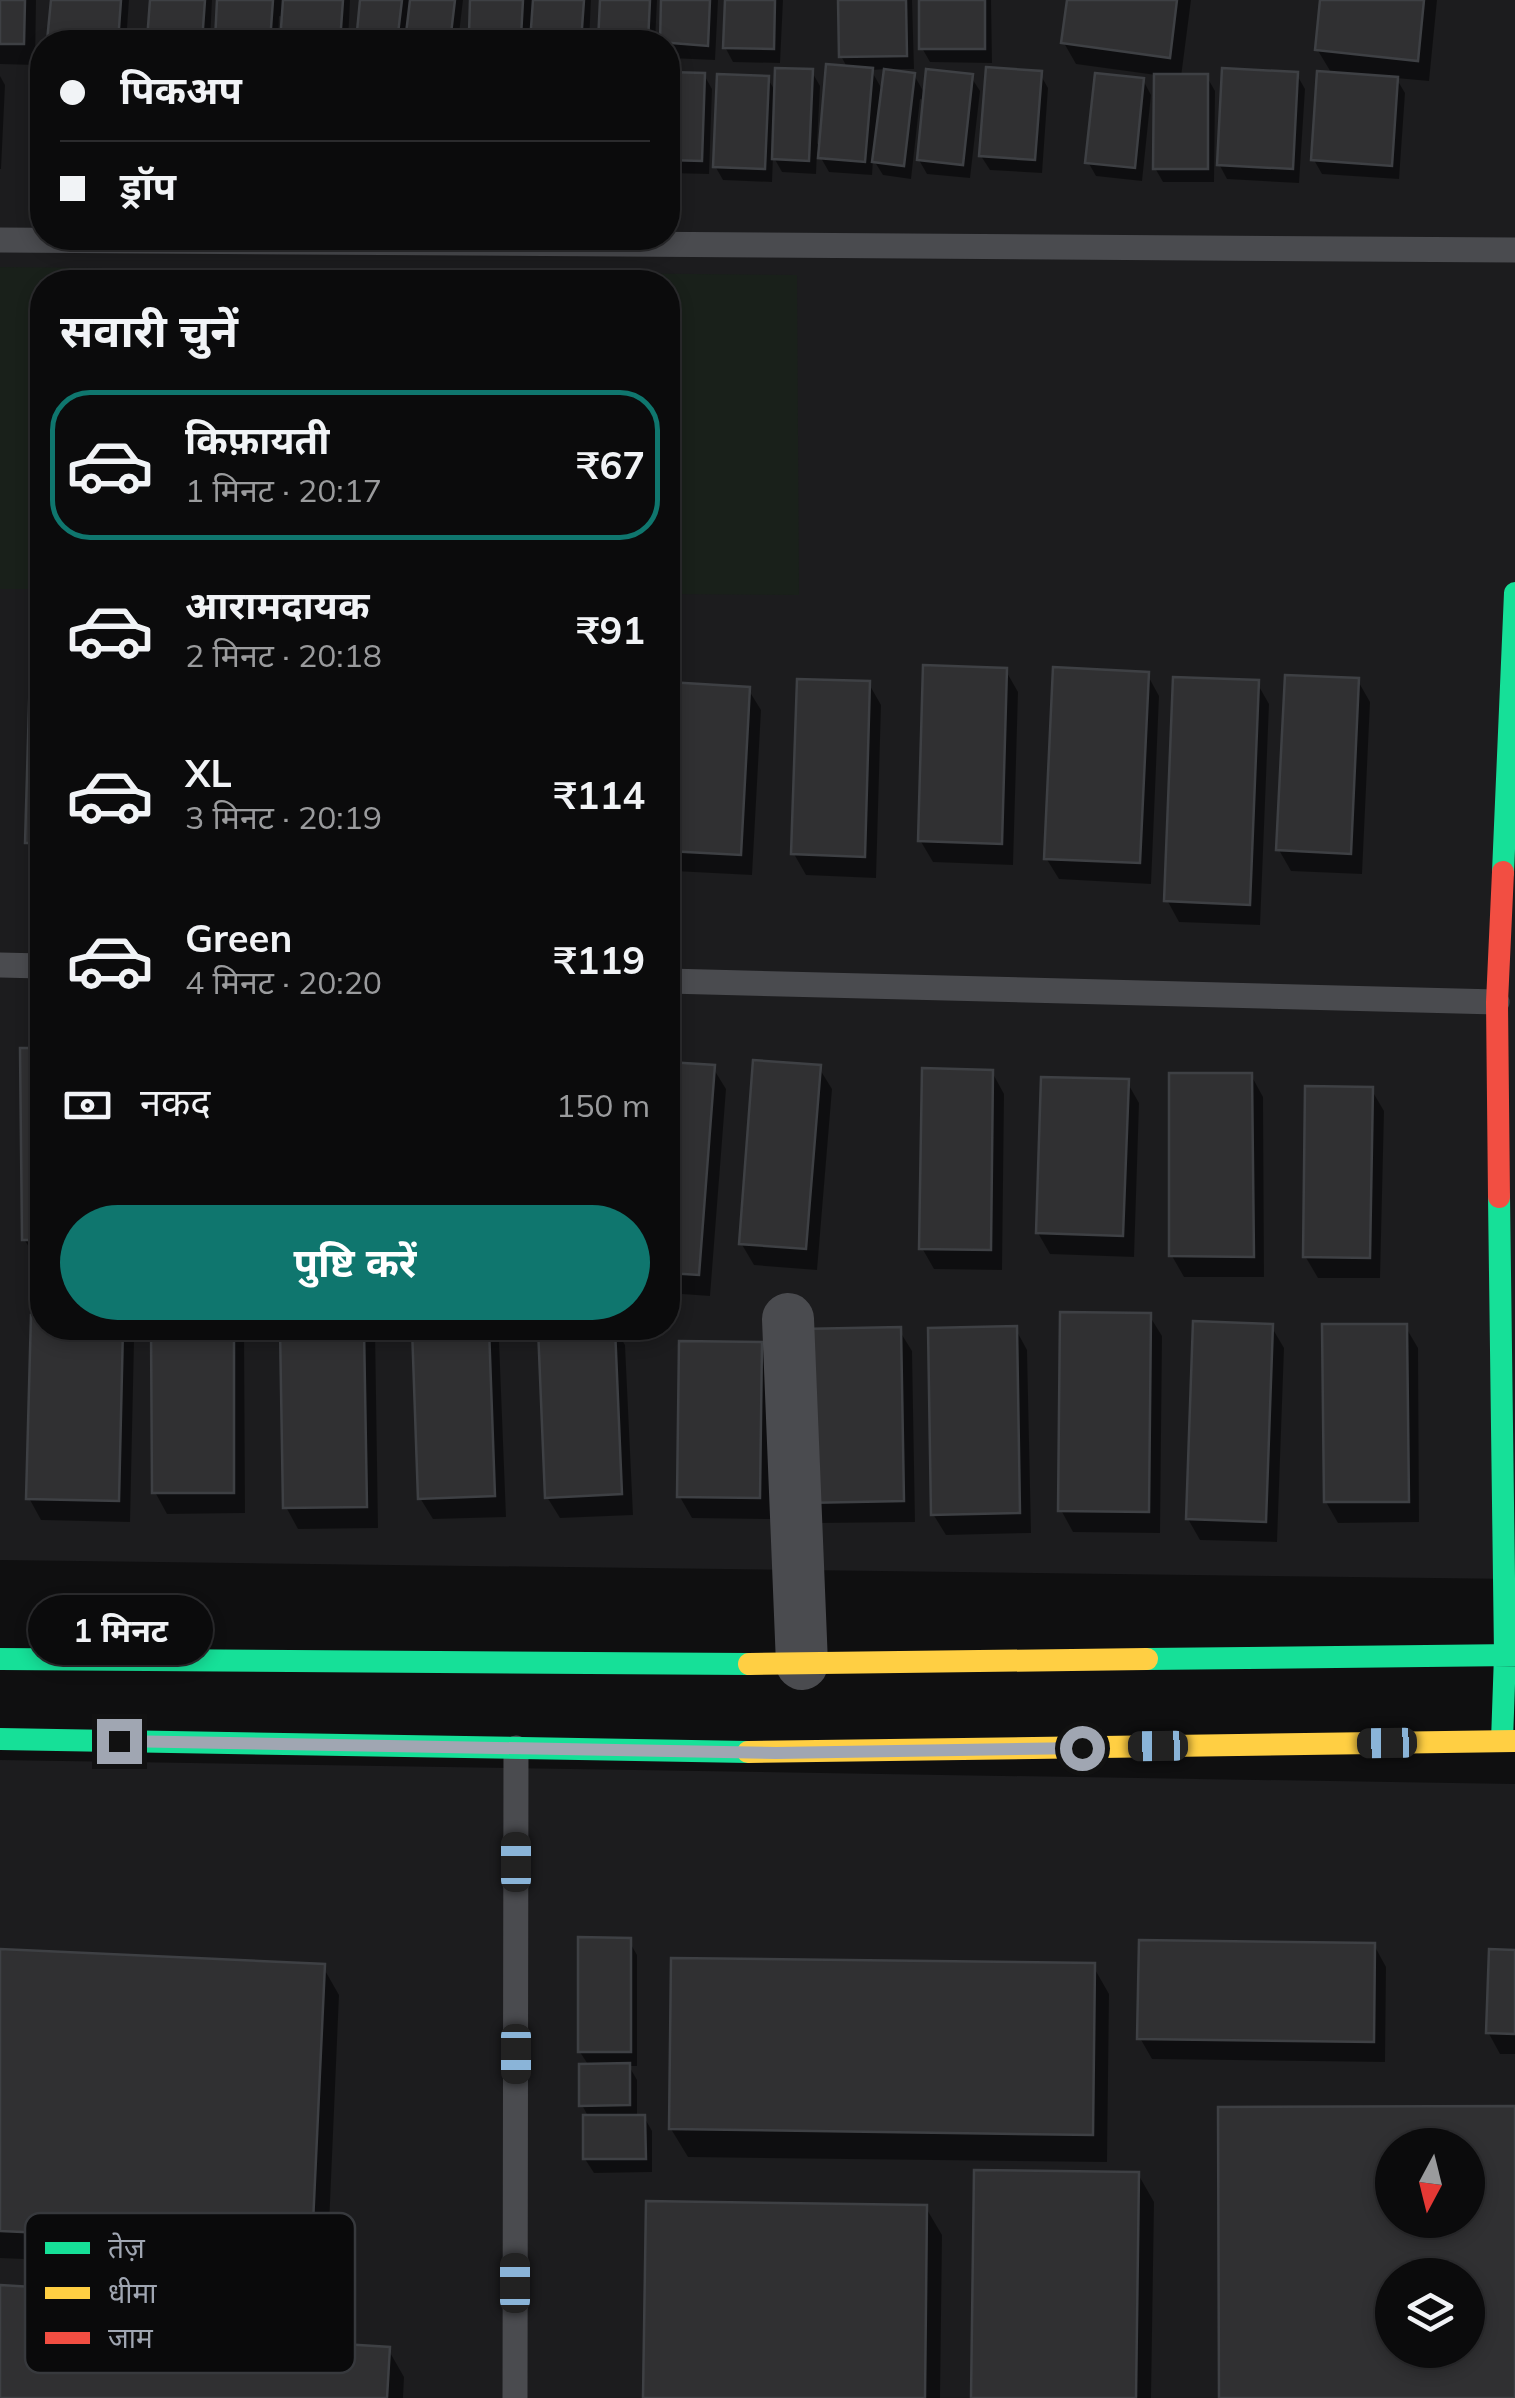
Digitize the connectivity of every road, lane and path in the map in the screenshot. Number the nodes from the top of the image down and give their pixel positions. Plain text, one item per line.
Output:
1 (0, 240) edge
2 (30, 240) edge
3 (680, 243) edge
4 (1515, 250) edge
5 (1515, 593) edge
6 (0, 965) edge
7 (30, 966) edge
8 (680, 982) edge
9 (1497, 1002) junction
10 (788, 1320) dead end
11 (1510, 1655) edge
12 (0, 1659) edge
13 (802, 1664) junction
14 (0, 1740) edge
15 (1508, 1741) edge
16 (516, 1748) junction
17 (515, 2398) edge

1 - 2 lane
3 - 4 lane
5 - 9 street
6 - 7 lane
8 - 9 lane
9 - 11 street
10 - 13 street
11 - 13 street
11 - 15 street
12 - 13 street
14 - 16 street
15 - 16 street
16 - 17 lane

